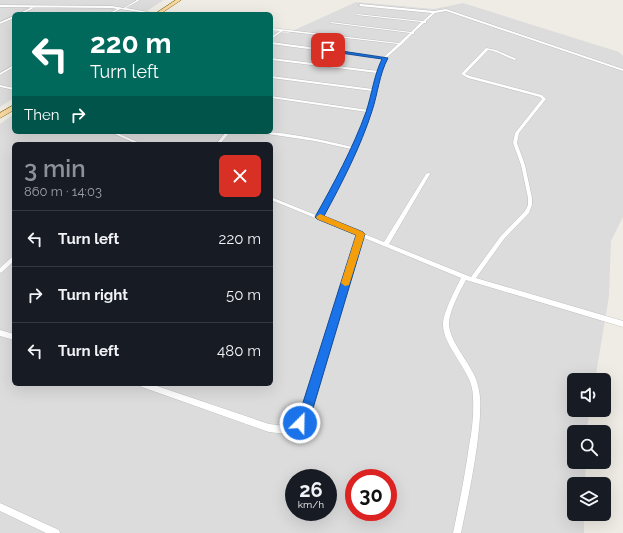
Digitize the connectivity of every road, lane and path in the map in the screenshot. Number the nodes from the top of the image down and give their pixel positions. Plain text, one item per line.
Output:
1 (138, 0) edge
2 (179, 0) edge
3 (360, 5) dead end
4 (0, 6) edge
5 (37, 6) junction
6 (120, 8) junction
7 (124, 8) junction
8 (24, 12) edge
9 (113, 12) edge
10 (147, 12) edge
11 (161, 12) edge
12 (434, 12) junction
13 (358, 15) dead end
14 (12, 18) edge
15 (425, 22) junction
16 (0, 23) edge
17 (331, 23) dead end
18 (273, 29) edge
19 (282, 30) junction
20 (413, 33) junction
21 (273, 37) edge
22 (273, 43) edge
23 (400, 44) junction
24 (385, 58) junction
25 (273, 59) edge
26 (515, 59) dead end
27 (12, 67) edge
28 (623, 70) edge
29 (379, 72) junction
30 (0, 74) edge
31 (273, 77) edge
32 (0, 86) edge
33 (12, 89) edge
34 (375, 90) junction
35 (273, 97) edge
36 (12, 108) edge
37 (369, 111) junction
38 (0, 116) edge
39 (116, 134) edge
40 (226, 134) edge
41 (273, 134) edge
42 (131, 142) edge
43 (220, 142) edge
44 (353, 148) junction
45 (428, 174) dead end
46 (273, 199) edge
47 (320, 217) junction
48 (360, 234) junction
49 (386, 244) junction
50 (12, 260) edge
51 (0, 271) edge
52 (464, 277) junction
53 (472, 279) junction
54 (623, 324) edge
55 (0, 333) edge
56 (12, 336) edge
57 (148, 386) edge
58 (0, 507) edge
59 (56, 533) edge
60 (457, 533) edge

1 - 7 street
2 - 11 main road
3 - 12 street
4 - 5 street
5 - 6 street
5 - 8 street
6 - 7 street
6 - 9 street
7 - 10 street
12 - 15 street
12 - 28 street
13 - 15 street
14 - 16 street
15 - 20 street
17 - 20 street
18 - 19 street
19 - 21 street
19 - 23 street
20 - 23 street
22 - 24 street
23 - 24 street
24 - 29 street
25 - 29 street
26 - 53 street
27 - 30 street
29 - 34 street
31 - 34 street
32 - 33 street
34 - 37 street
35 - 37 street
36 - 38 main road
37 - 44 street
39 - 42 street
40 - 43 street
41 - 44 street
44 - 47 street
45 - 49 street
46 - 47 street
47 - 48 street
48 - 49 street
48 - 57 street
49 - 52 street
50 - 51 street
52 - 53 street
52 - 60 street
53 - 54 street
55 - 56 street
58 - 59 street

